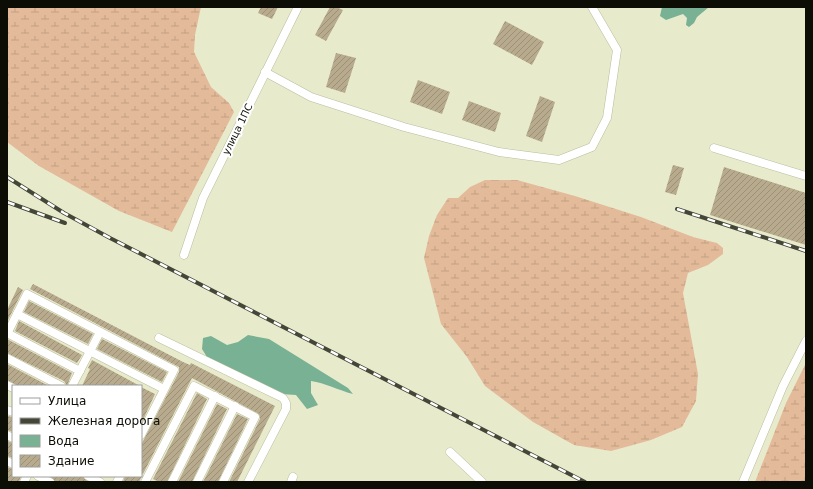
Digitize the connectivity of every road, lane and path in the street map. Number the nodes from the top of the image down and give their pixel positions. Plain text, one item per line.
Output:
1 (298, 7) edge
2 (592, 7) edge
3 (266, 72) junction
4 (714, 148) dead end
5 (806, 176) edge
6 (184, 255) dead end
7 (17, 314) junction
8 (100, 332) junction
9 (7, 333) edge
10 (159, 338) dead end
11 (806, 341) edge
12 (90, 351) junction
13 (7, 358) edge
14 (80, 371) junction
15 (59, 385) edge
16 (73, 385) edge
17 (164, 389) junction
18 (215, 396) junction
19 (235, 406) junction
20 (142, 430) edge
21 (450, 452) dead end
22 (40, 477) edge
23 (90, 477) edge
24 (50, 482) edge
25 (100, 482) edge
26 (146, 482) edge
27 (172, 482) edge
28 (197, 482) edge
29 (223, 482) edge
30 (248, 482) edge
31 (482, 482) edge
32 (743, 482) edge

1 - 3 street, улица 1ПС
2 - 3 street
3 - 6 street, улица 1ПС
4 - 5 street
7 - 8 street
7 - 9 street
7 - 12 street
8 - 12 street
8 - 17 street
9 - 14 street
10 - 30 street
11 - 32 street
12 - 14 street
12 - 17 street
13 - 15 street
14 - 16 street
17 - 20 street
18 - 19 street
18 - 26 street
18 - 27 street
19 - 28 street
19 - 29 street
21 - 31 street
22 - 24 street
23 - 25 street

